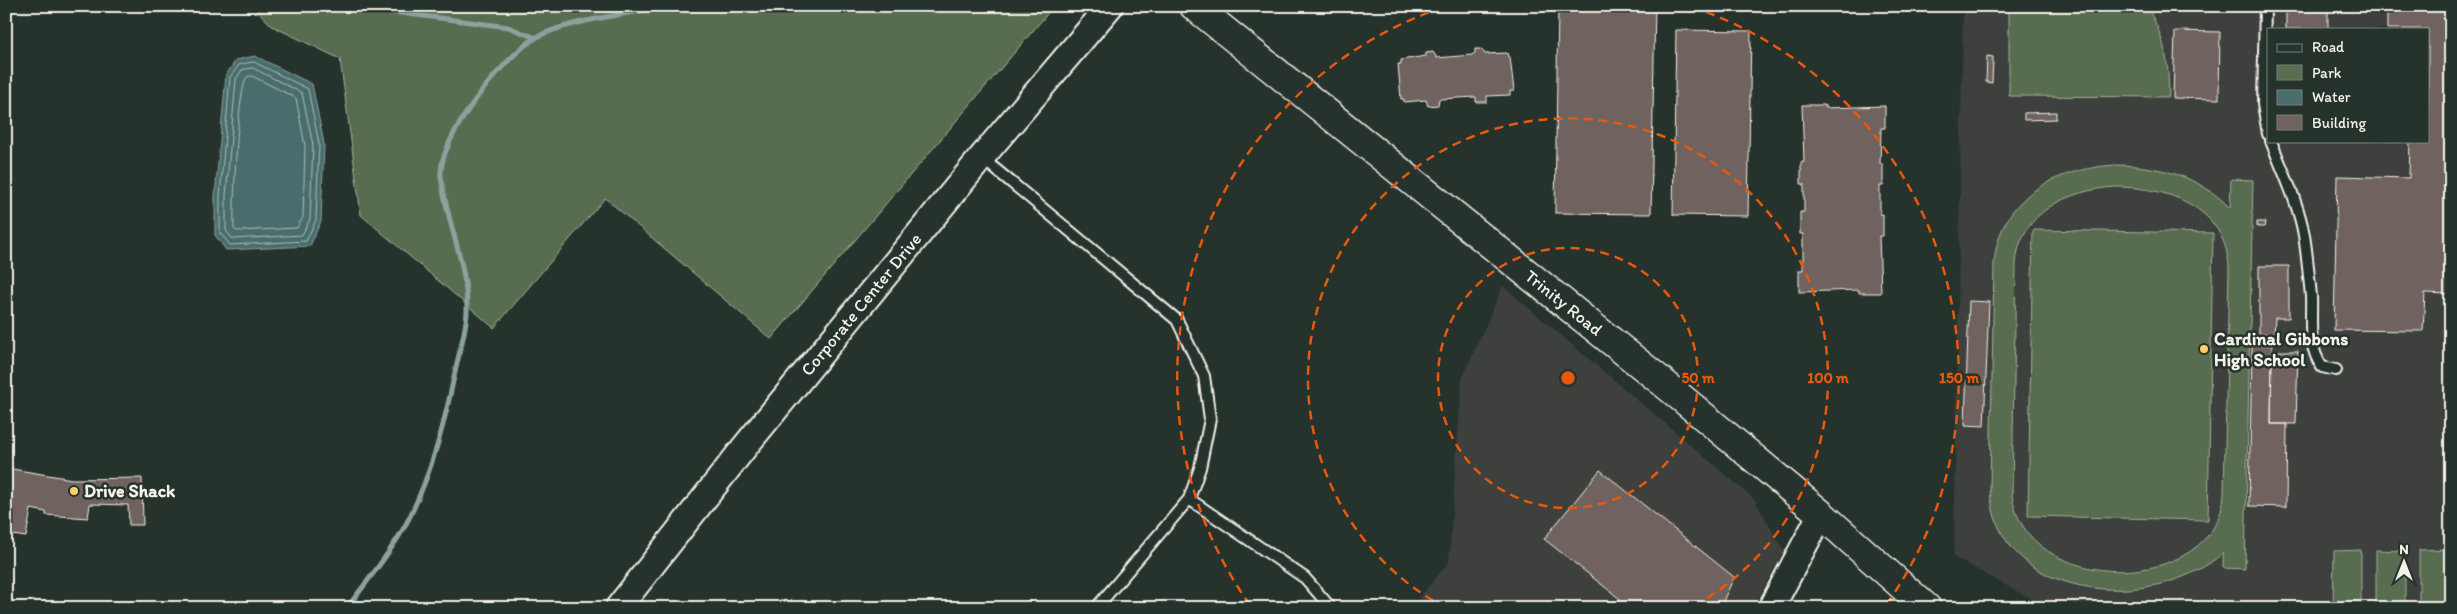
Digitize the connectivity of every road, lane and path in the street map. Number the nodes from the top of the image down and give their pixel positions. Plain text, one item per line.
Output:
1 (1110, 6) edge
2 (1194, 6) edge
3 (2264, 6) edge
4 (2267, 128) edge
5 (2271, 142) edge
6 (981, 158) junction
7 (2336, 370) dead end
8 (1189, 499) junction
9 (1820, 514) junction
10 (618, 608) edge
11 (1096, 608) edge
12 (1332, 608) edge
13 (1771, 608) edge
14 (1927, 608) edge

1 - 6 street, Corporate Center Drive
2 - 9 main road, Trinity Road
3 - 4 lane
5 - 7 lane
6 - 8 lane
6 - 10 street, Corporate Center Drive
8 - 11 lane
8 - 12 lane
9 - 13 street
9 - 14 main road, Trinity Road

